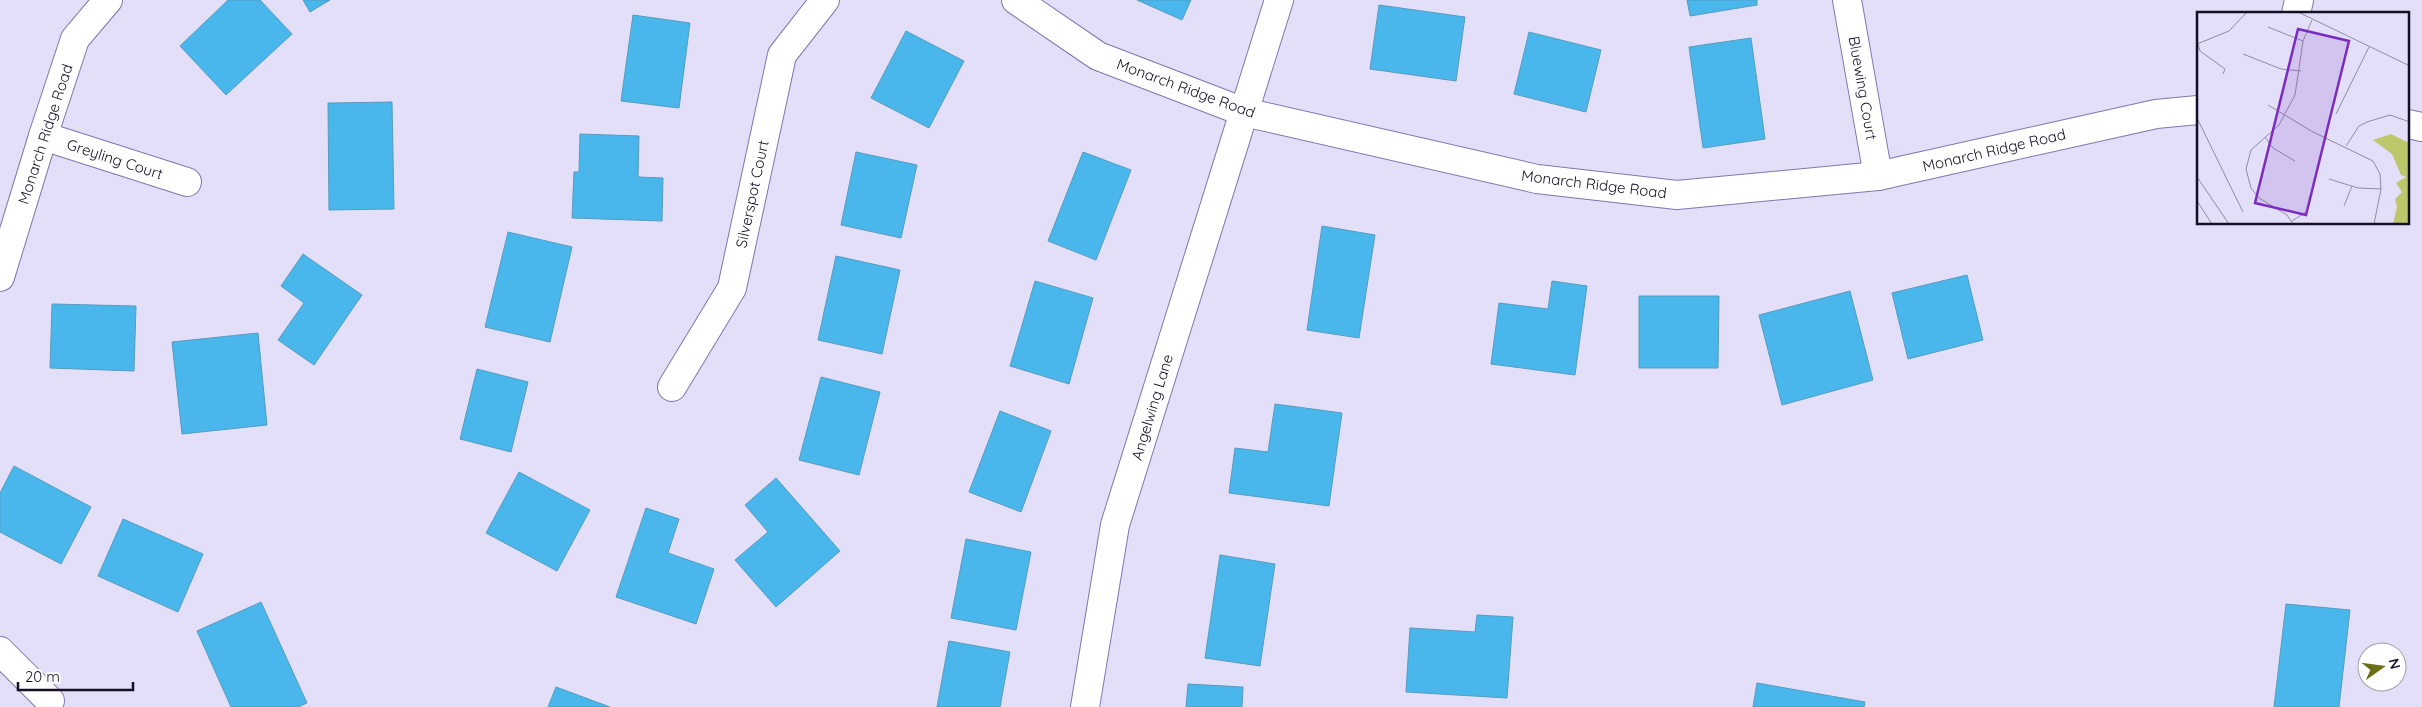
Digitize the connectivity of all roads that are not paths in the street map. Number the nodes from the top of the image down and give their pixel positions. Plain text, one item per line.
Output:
1 (108, 0) edge
2 (825, 0) edge
3 (1016, 0) edge
4 (1279, 0) edge
5 (1848, 0) edge
6 (2197, 110) edge
7 (1244, 112) junction
8 (43, 136) junction
9 (1878, 176) junction
10 (186, 182) dead end
11 (0, 277) edge
12 (672, 387) dead end
13 (0, 652) edge
14 (50, 701) dead end
15 (1085, 707) edge

1 - 8 street, Monarch Ridge Road
2 - 12 street, Silverspot Court
3 - 7 street, Monarch Ridge Road
4 - 7 street, Angelwing Lane
5 - 9 street, Bluewing Court
6 - 9 street, Monarch Ridge Road
7 - 9 street, Monarch Ridge Road
7 - 15 street, Angelwing Lane
8 - 10 street, Greyling Court
8 - 11 street, Monarch Ridge Road
13 - 14 street

